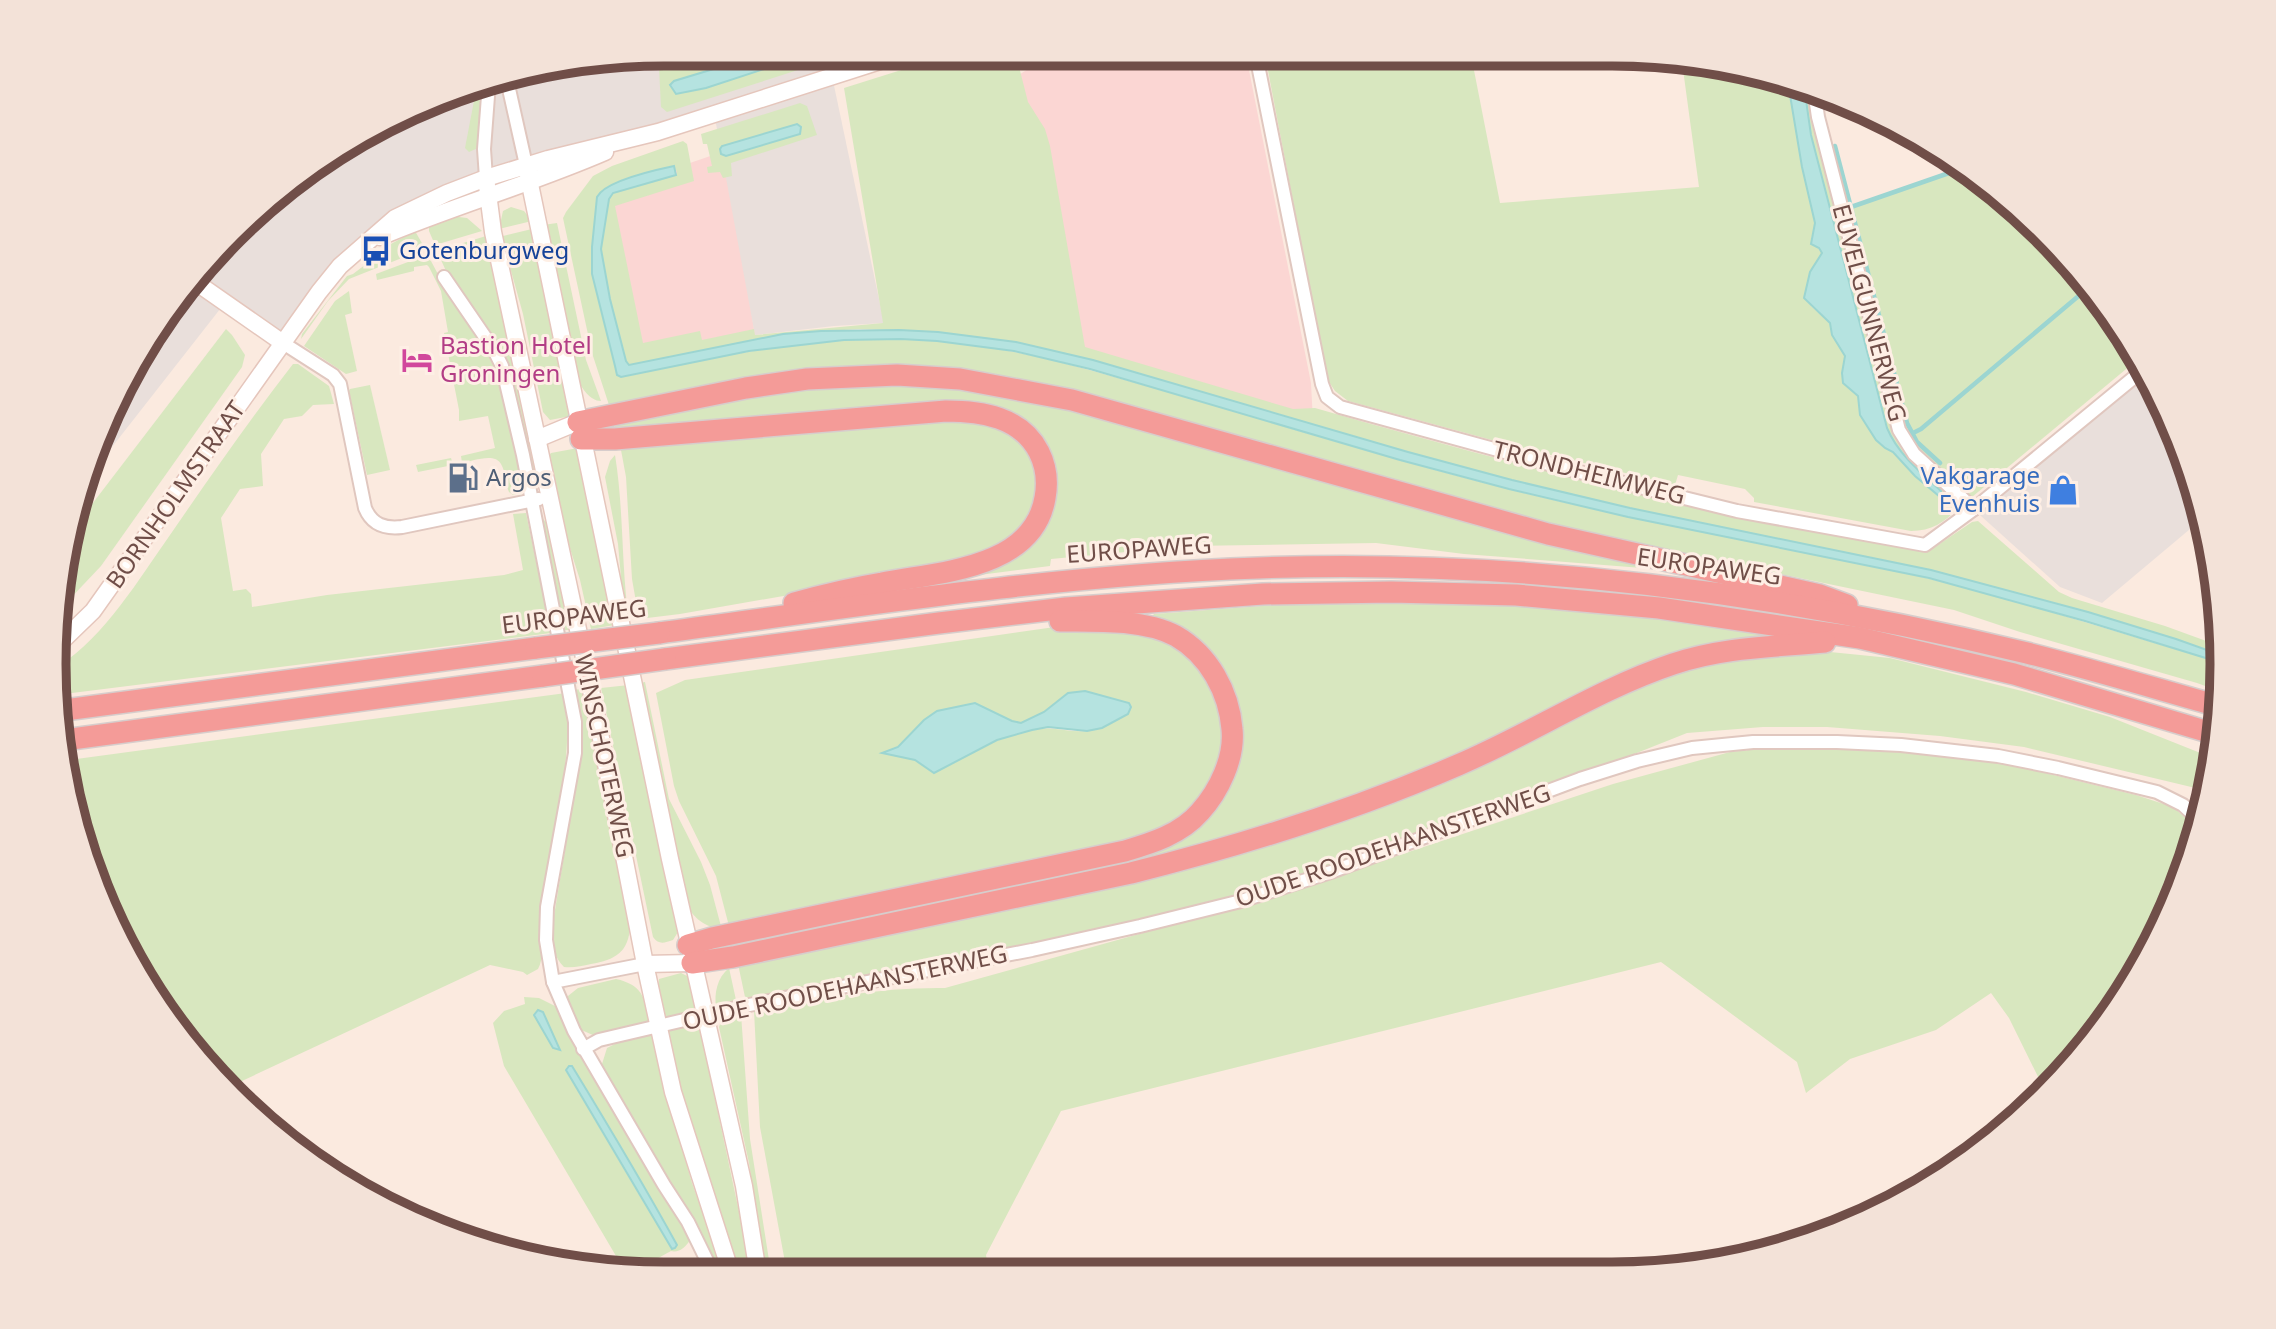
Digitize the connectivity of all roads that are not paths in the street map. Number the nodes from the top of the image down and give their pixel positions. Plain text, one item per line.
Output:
1 (864, 66) edge
2 (1258, 66) edge
3 (509, 87) edge
4 (488, 93) edge
5 (1816, 103) edge
6 (636, 138) junction
7 (526, 165) junction
8 (486, 178) junction
9 (530, 182) junction
10 (488, 196) junction
11 (368, 242) junction
12 (444, 278) dead end
13 (202, 286) edge
14 (283, 343) junction
15 (2135, 377) edge
16 (580, 430) junction
17 (537, 439) junction
18 (550, 497) junction
19 (532, 500) junction
20 (1974, 509) junction
21 (939, 623) junction
22 (703, 627) junction
23 (1912, 628) junction
24 (67, 636) edge
25 (1860, 638) junction
26 (2208, 703) edge
27 (69, 709) edge
28 (2205, 731) edge
29 (72, 739) edge
30 (2191, 813) edge
31 (690, 954) junction
32 (645, 964) junction
33 (553, 982) junction
34 (704, 1016) junction
35 (659, 1026) junction
36 (583, 1049) junction
37 (708, 1262) edge
38 (727, 1262) edge
39 (756, 1262) edge

1 - 6 street
2 - 20 street, TRONDHEIMWEG
3 - 7 street
4 - 8 street
5 - 20 street, EUVELGUNNERWEG
6 - 7 street, BORNHOLMSTRAAT
6 - 9 street, BORNHOLMSTRAAT
7 - 8 street, BORNHOLMSTRAAT
7 - 9 street, WINSCHOTERWEG
8 - 10 street, WINSCHOTERWEG
8 - 11 street, BORNHOLMSTRAAT
9 - 10 street, BORNHOLMSTRAAT
9 - 16 street, WINSCHOTERWEG
10 - 11 street, BORNHOLMSTRAAT
10 - 17 street, WINSCHOTERWEG
11 - 14 street, BORNHOLMSTRAAT
12 - 19 street, WINSCHOTERWEG
13 - 14 street
14 - 19 street
14 - 24 street, BORNHOLMSTRAAT
15 - 20 street, TRONDHEIMWEG
16 - 17 street
16 - 22 highway
16 - 23 highway
16 - 31 street, WINSCHOTERWEG
17 - 18 street, WINSCHOTERWEG
18 - 19 street
18 - 32 street, WINSCHOTERWEG
19 - 33 street, WINSCHOTERWEG
21 - 25 highway, EUROPAWEG
21 - 29 highway, EUROPAWEG, bridge
21 - 31 highway
22 - 23 highway, EUROPAWEG
22 - 27 highway, EUROPAWEG, bridge
23 - 26 highway, EUROPAWEG
25 - 28 highway, EUROPAWEG
25 - 31 highway
30 - 34 street, OUDE ROODEHAANSTERWEG
31 - 32 street
31 - 34 street, WINSCHOTERWEG
32 - 33 street
32 - 35 street, WINSCHOTERWEG
33 - 36 street, WINSCHOTERWEG
34 - 35 street, OUDE ROODEHAANSTERWEG
34 - 39 street, WINSCHOTERWEG
35 - 36 street, OUDE ROODEHAANSTERWEG
35 - 38 street, WINSCHOTERWEG
36 - 37 street, WINSCHOTERWEG

